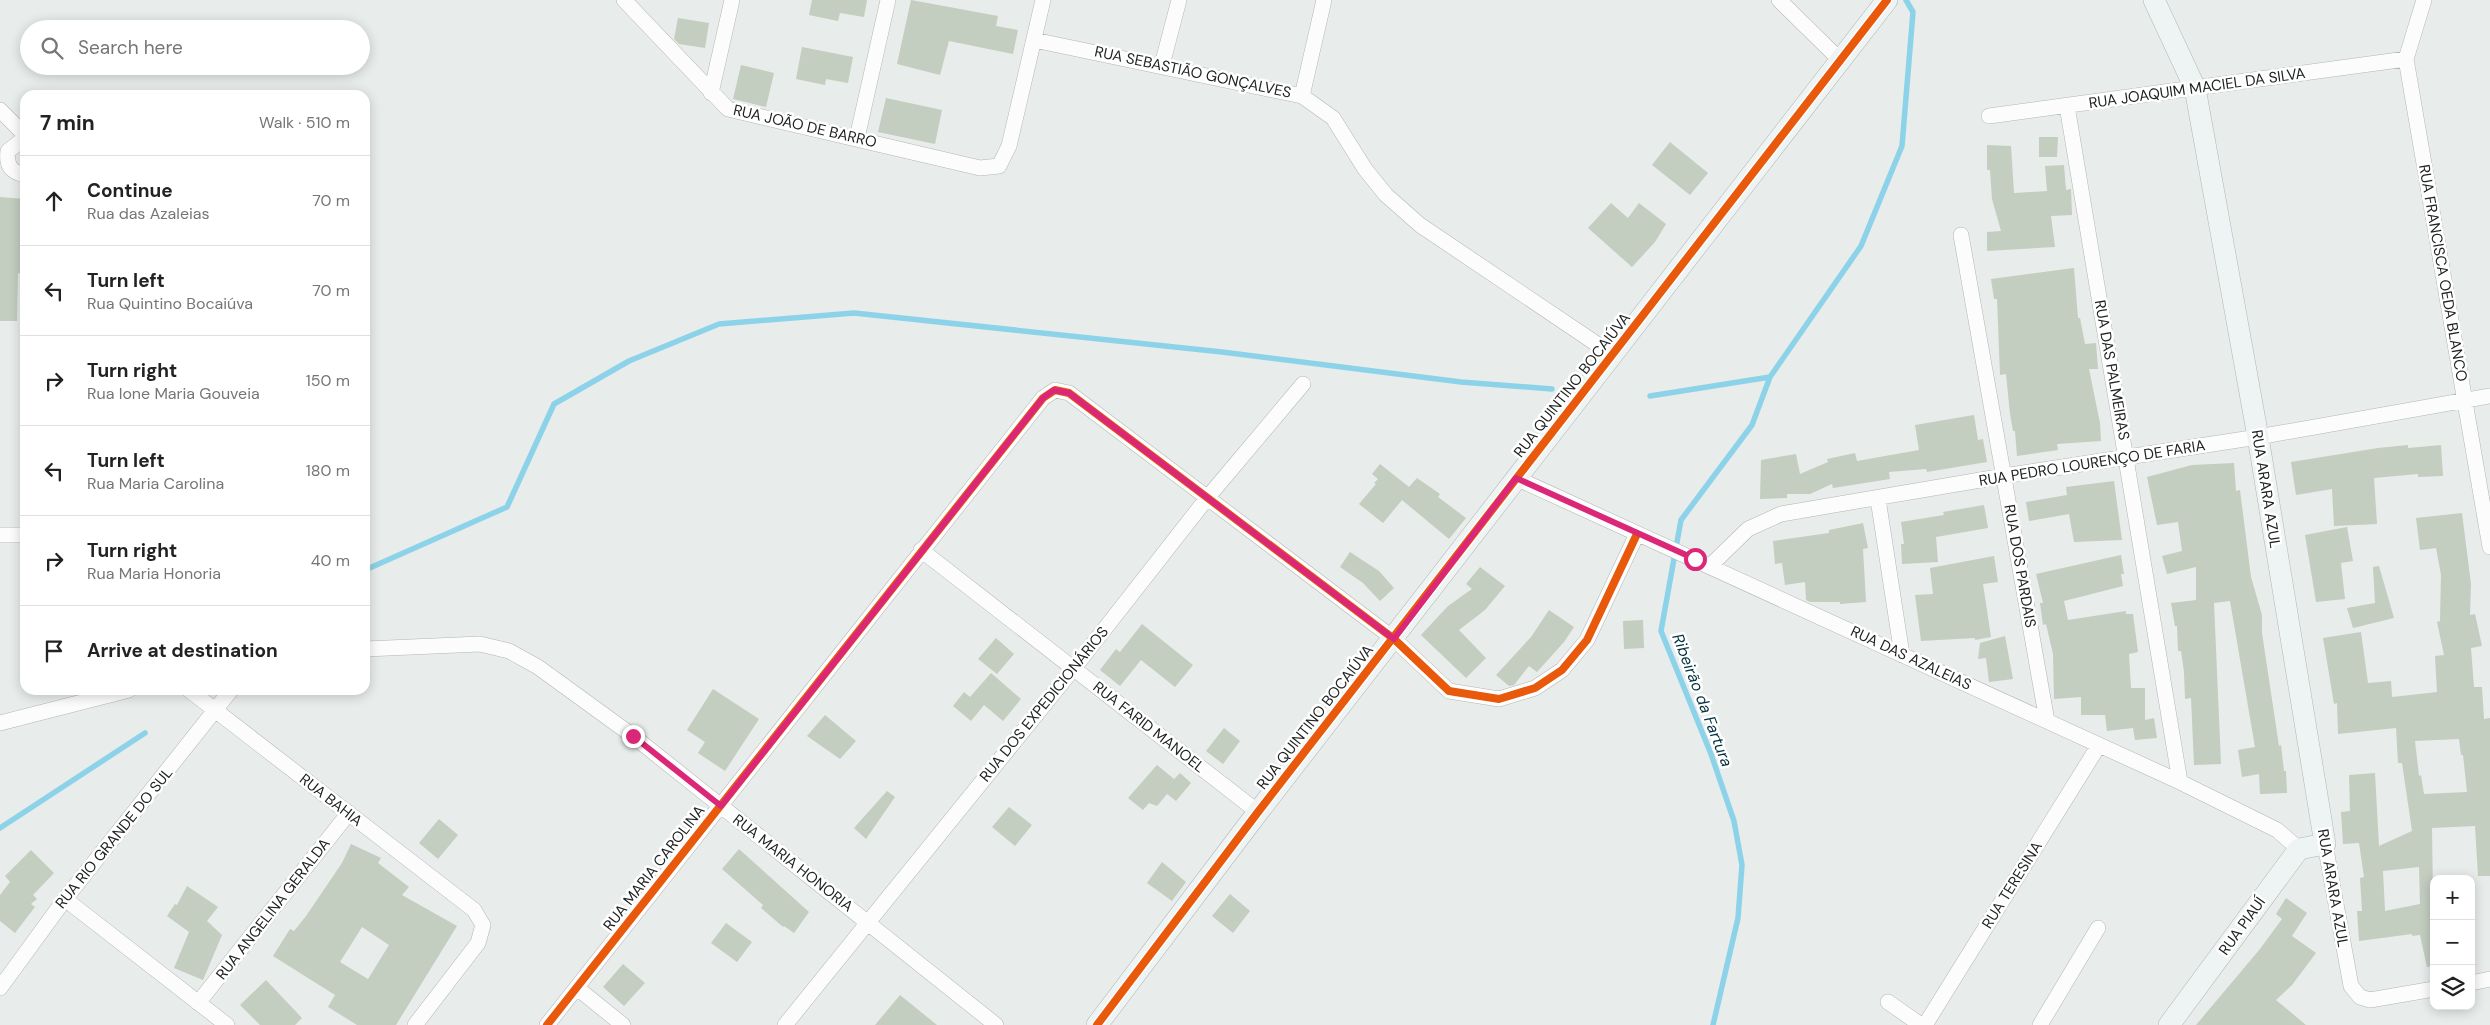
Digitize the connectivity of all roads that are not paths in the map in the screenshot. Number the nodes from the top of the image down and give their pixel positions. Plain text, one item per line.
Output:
1 (624, 0) edge
2 (732, 0) edge
3 (888, 0) edge
4 (1043, 0) edge
5 (1179, 0) edge
6 (1324, 0) edge
7 (1779, 0) edge
8 (2154, 0) edge
9 (2424, 0) edge
10 (1881, 7) edge
11 (1034, 40) junction
12 (2406, 59) junction
13 (1840, 60) junction
14 (1162, 65) junction
15 (2194, 88) junction
16 (711, 93) junction
17 (1302, 96) junction
18 (2067, 106) junction
19 (0, 110) edge
20 (1989, 116) dead end
21 (20, 131) edge
22 (856, 138) junction
23 (20, 140) edge
24 (20, 174) edge
25 (1961, 235) dead end
26 (1613, 355) junction
27 (1303, 384) dead end
28 (2490, 396) edge
29 (2465, 400) junction
30 (2258, 437) junction
31 (2126, 457) junction
32 (2004, 476) junction
33 (1516, 478) junction
34 (1208, 497) junction
35 (1878, 499) junction
36 (1637, 534) junction
37 (0, 535) edge
38 (20, 536) edge
39 (2490, 547) edge
40 (921, 550) junction
41 (1710, 566) junction
42 (1394, 639) junction
43 (370, 649) edge
44 (1902, 654) junction
45 (1074, 668) junction
46 (109, 695) edge
47 (196, 695) edge
48 (227, 695) edge
49 (216, 710) junction
50 (2047, 721) junction
51 (0, 723) edge
52 (2100, 745) junction
53 (2180, 782) junction
54 (721, 806) junction
55 (1258, 812) junction
56 (348, 814) junction
57 (2325, 844) junction
58 (2299, 849) junction
59 (65, 899) junction
60 (867, 920) junction
61 (2098, 928) dead end
62 (2490, 979) edge
63 (2475, 981) edge
64 (0, 988) edge
65 (577, 988) junction
66 (2430, 990) edge
67 (1888, 1002) dead end
68 (198, 1004) junction
69 (227, 1025) edge
70 (415, 1025) edge
71 (547, 1025) edge
72 (623, 1025) edge
73 (784, 1025) edge
74 (996, 1025) edge
75 (1097, 1025) edge
76 (1921, 1025) edge
77 (1925, 1025) edge
78 (2040, 1025) edge
79 (2169, 1025) edge

1 - 16 street, RUA JOÃO DE BARRO
2 - 16 street
3 - 22 street
4 - 11 street
5 - 14 street
6 - 17 street
7 - 13 street
8 - 15 street, RUA ARARA AZUL
9 - 12 street, RUA FRANCISCA OEDA BLANCO
10 - 13 street, RUA QUINTINO BOCAIÚVA
11 - 14 street, RUA SEBASTIÃO GONÇALVES
11 - 22 street, RUA JOÃO DE BARRO
12 - 15 street, RUA JOAQUIM MACIEL DA SILVA
12 - 29 street, RUA FRANCISCA OEDA BLANCO
13 - 26 street, RUA QUINTINO BOCAIÚVA
14 - 17 street, RUA SEBASTIÃO GONÇALVES
15 - 18 street, RUA JOAQUIM MACIEL DA SILVA
15 - 30 street, RUA ARARA AZUL
16 - 22 street, RUA JOÃO DE BARRO
17 - 26 street, RUA SEBASTIÃO GONÇALVES
18 - 20 street, RUA JOAQUIM MACIEL DA SILVA
18 - 31 street, RUA DAS PALMEIRAS
19 - 21 street
23 - 24 street
25 - 32 street, RUA DOS PARDAIS
26 - 33 street, RUA QUINTINO BOCAIÚVA
27 - 34 street, RUA DOS EXPEDICIONÁRIOS
28 - 29 street, RUA PEDRO LOURENÇO DE FARIA
29 - 30 street, RUA PEDRO LOURENÇO DE FARIA
29 - 39 street, RUA FRANCISCA OEDA BLANCO
30 - 31 street, RUA PEDRO LOURENÇO DE FARIA
30 - 57 street, RUA ARARA AZUL
31 - 32 street, RUA PEDRO LOURENÇO DE FARIA
31 - 53 street, RUA DAS PALMEIRAS
32 - 35 street, RUA PEDRO LOURENÇO DE FARIA
32 - 50 street, RUA DOS PARDAIS
33 - 36 street, RUA DAS AZALEIAS
33 - 42 street, RUA QUINTINO BOCAIÚVA
34 - 40 street, RUA MARIA CAROLINA
34 - 42 street
34 - 45 street, RUA DOS EXPEDICIONÁRIOS
35 - 41 street, RUA PEDRO LOURENÇO DE FARIA
35 - 44 street
36 - 41 street, RUA DAS AZALEIAS
36 - 42 street
37 - 38 street
40 - 45 street, RUA FARID MANOEL
40 - 54 street, RUA MARIA CAROLINA
41 - 44 street, RUA DAS AZALEIAS
42 - 55 street, RUA QUINTINO BOCAIÚVA
43 - 54 street, RUA MARIA HONORIA
44 - 50 street, RUA DAS AZALEIAS
45 - 55 street, RUA FARID MANOEL
45 - 60 street, RUA DOS EXPEDICIONÁRIOS
46 - 51 street
47 - 49 street, RUA BAHIA
48 - 49 street, RUA RIO GRANDE DO SUL
49 - 56 street, RUA BAHIA
49 - 59 street, RUA RIO GRANDE DO SUL
50 - 52 street, RUA DAS AZALEIAS
52 - 53 street, RUA DAS AZALEIAS
52 - 77 street, RUA TERESINA
53 - 58 street, RUA DAS AZALEIAS
54 - 60 street, RUA MARIA HONORIA
54 - 65 street, RUA MARIA CAROLINA
55 - 75 street, RUA QUINTINO BOCAIÚVA
56 - 68 street, RUA ANGELINA GERALDA
56 - 70 street, RUA BAHIA
57 - 58 street
57 - 66 street, RUA ARARA AZUL
58 - 79 street, RUA PIAUÍ
59 - 64 street, RUA RIO GRANDE DO SUL
59 - 68 street
60 - 73 street, RUA DOS EXPEDICIONÁRIOS
60 - 74 street, RUA MARIA HONORIA
61 - 78 street
62 - 63 street
65 - 71 street, RUA MARIA CAROLINA
65 - 72 street
67 - 76 street
68 - 69 street

